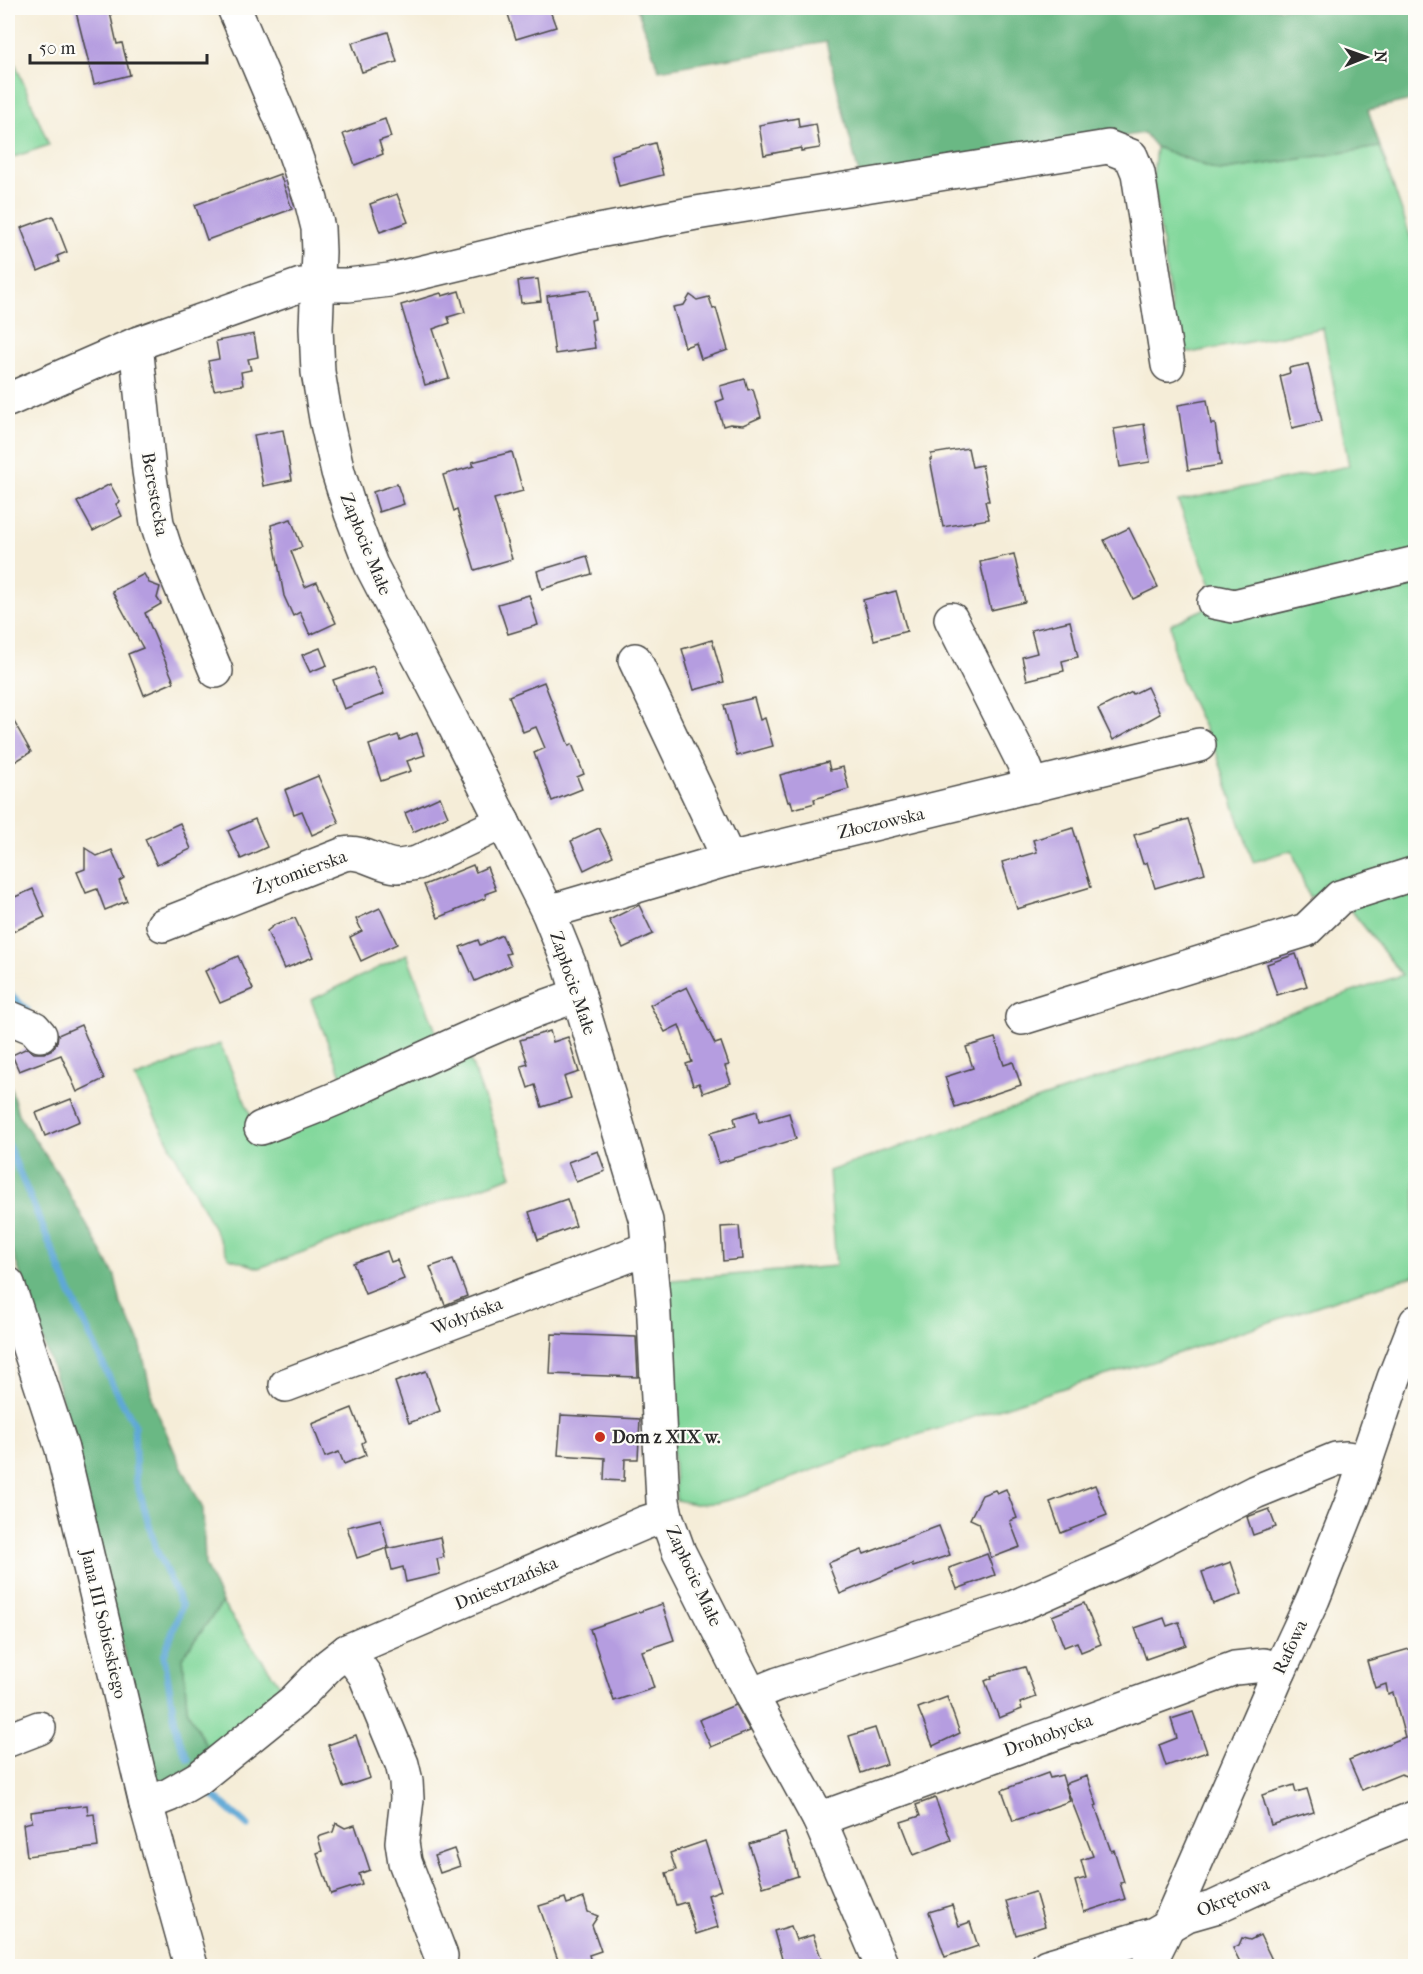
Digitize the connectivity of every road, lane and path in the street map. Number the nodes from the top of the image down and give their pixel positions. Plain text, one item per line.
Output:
1 (234, 8) edge
2 (318, 284) junction
3 (136, 344) junction
4 (1168, 365) dead end
5 (8, 400) edge
6 (1416, 563) edge
7 (1214, 602) dead end
8 (951, 619) dead end
9 (634, 660) dead end
10 (216, 670) dead end
11 (1200, 745) dead end
12 (1033, 786) junction
13 (503, 822) junction
14 (729, 859) junction
15 (1416, 873) edge
16 (548, 912) junction
17 (163, 925) dead end
18 (579, 995) junction
19 (8, 1017) edge
20 (1022, 1018) dead end
21 (40, 1035) dead end
22 (261, 1128) dead end
23 (649, 1248) junction
24 (8, 1284) edge
25 (1416, 1322) edge
26 (286, 1385) dead end
27 (1366, 1461) junction
28 (666, 1516) junction
29 (347, 1651) junction
30 (1280, 1670) junction
31 (751, 1695) junction
32 (39, 1728) dead end
33 (8, 1740) edge
34 (146, 1804) junction
35 (1416, 1817) edge
36 (819, 1819) junction
37 (1168, 1926) junction
38 (441, 1956) dead end
39 (191, 1966) edge
40 (882, 1966) edge
41 (1047, 1966) edge
42 (1148, 1966) edge

1 - 2 street, Zapłocie Małe
2 - 3 street
2 - 4 street
2 - 13 street, Zapłocie Małe
3 - 5 street
3 - 10 street, Berestecka
6 - 7 street
8 - 12 street
9 - 14 street
11 - 12 street, Złoczowska
12 - 14 street, Złoczowska
13 - 16 street, Zapłocie Małe
13 - 17 street, Żytomierska
14 - 16 street, Złoczowska
15 - 20 street
16 - 18 street, Zapłocie Małe
18 - 22 street
18 - 23 street, Zapłocie Małe
19 - 21 street
23 - 26 street, Wołyńska
23 - 28 street, Zapłocie Małe
24 - 34 street, Jana III Sobieskiego
25 - 27 street, Rafowa
27 - 30 street, Rafowa
27 - 31 street
28 - 29 street, Dniestrzańska
28 - 31 street, Zapłocie Małe
29 - 34 street, Dniestrzańska
29 - 38 street
30 - 36 street, Drohobycka
30 - 37 street, Rafowa
31 - 36 street, Zapłocie Małe
32 - 33 street
34 - 39 street, Jana III Sobieskiego
35 - 37 street, Okrętowa
36 - 40 street, Zapłocie Małe
37 - 41 street, Okrętowa
37 - 42 street, Rafowa

